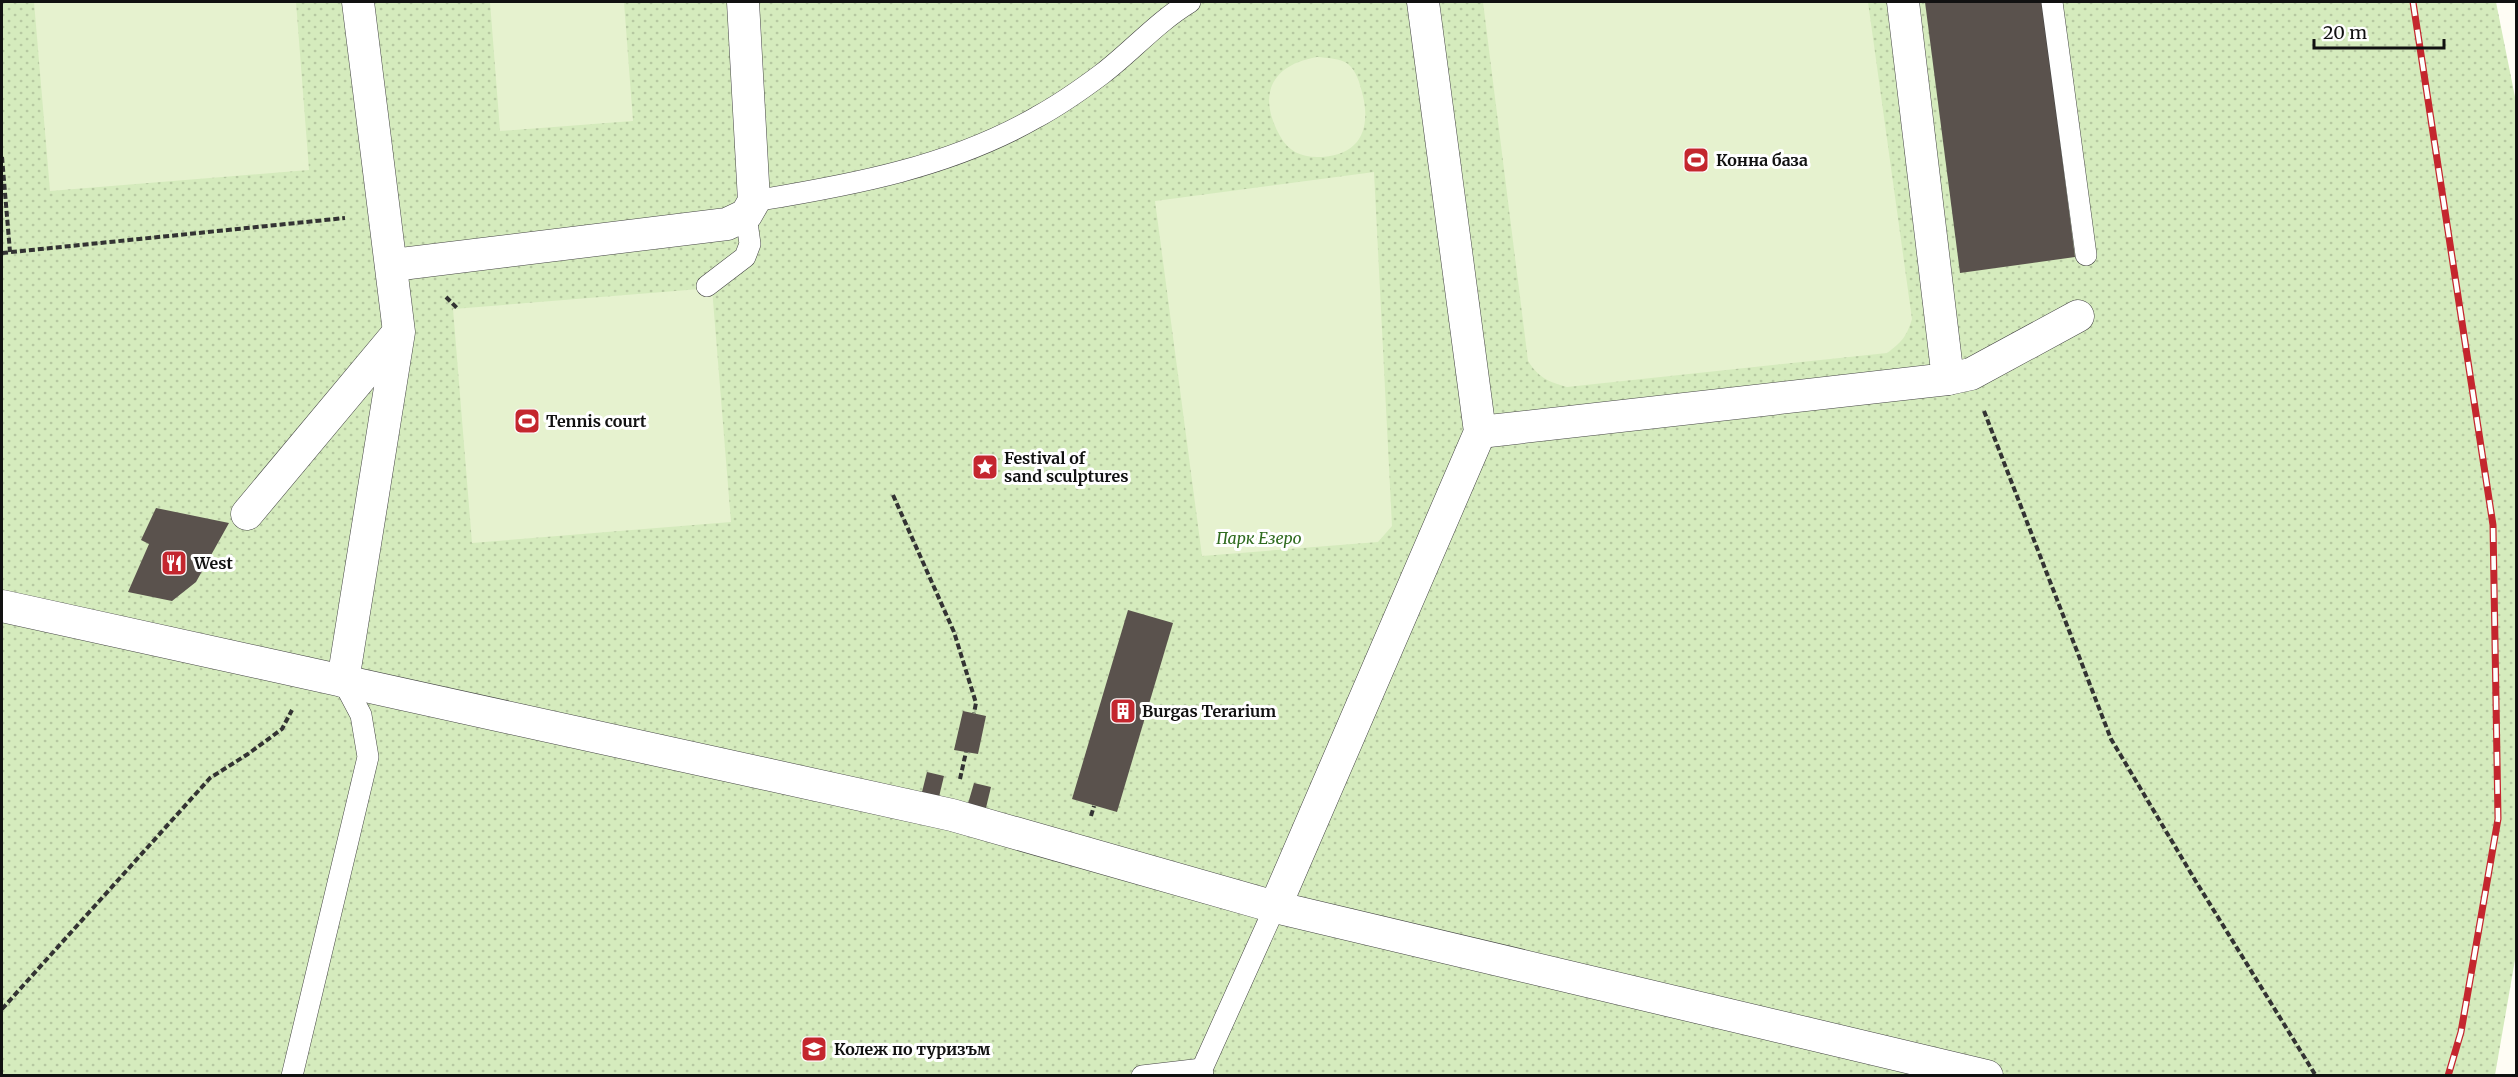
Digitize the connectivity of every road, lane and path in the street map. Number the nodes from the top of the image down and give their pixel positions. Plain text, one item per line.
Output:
1 (358, 2) edge
2 (743, 2) edge
3 (1190, 2) edge
4 (1423, 2) edge
5 (1903, 2) edge
6 (2052, 2) edge
7 (2, 157) edge
8 (750, 208) junction
9 (385, 214) junction
10 (9, 252) junction
11 (2, 253) edge
12 (2086, 255) dead end
13 (393, 265) junction
14 (707, 286) dead end
15 (2078, 316) dead end
16 (399, 332) junction
17 (1959, 377) junction
18 (1479, 432) junction
19 (893, 495) dead end
20 (247, 514) dead end
21 (2, 606) edge
22 (311, 674) junction
23 (343, 681) junction
24 (974, 713) dead end
25 (1275, 907) junction
26 (2, 1009) edge
27 (1203, 1072) edge
28 (292, 1076) edge
29 (1142, 1076) edge
30 (1987, 1076) edge
31 (2316, 1076) edge

1 - 9 street
2 - 8 street
3 - 8 lane
4 - 18 street
5 - 17 street
6 - 12 lane
7 - 10 path
8 - 13 street
8 - 14 lane
9 - 10 path
9 - 13 street
10 - 11 path
13 - 16 street
15 - 17 street
16 - 20 street
16 - 23 street
17 - 18 street
17 - 31 path
18 - 25 street
19 - 24 path
21 - 22 street
22 - 23 street
22 - 26 path
23 - 25 street
23 - 28 lane
25 - 27 lane
25 - 30 street
27 - 29 lane

